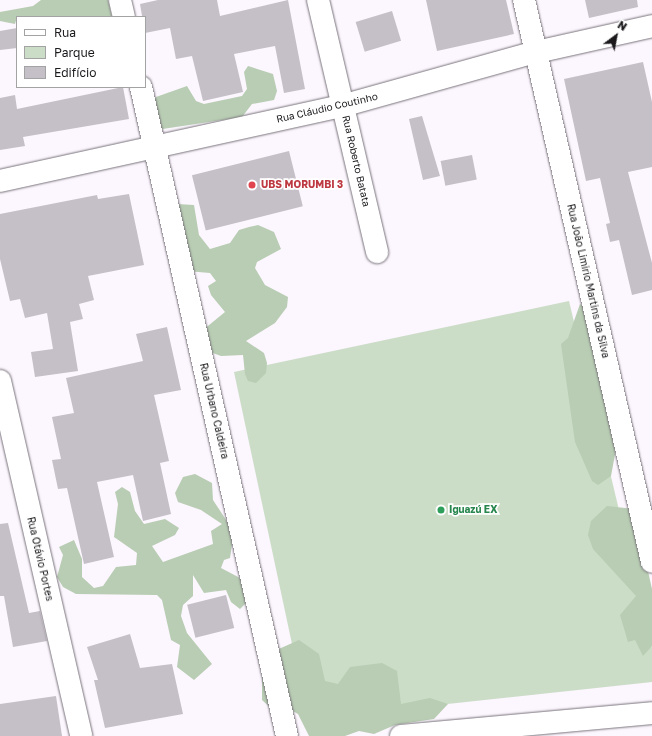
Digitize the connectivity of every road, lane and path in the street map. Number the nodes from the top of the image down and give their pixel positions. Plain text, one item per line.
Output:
1 (120, 0) edge
2 (318, 0) edge
3 (524, 0) edge
4 (124, 16) edge
5 (652, 26) edge
6 (536, 52) junction
7 (141, 88) edge
8 (342, 106) junction
9 (155, 146) junction
10 (0, 181) edge
11 (377, 252) dead end
12 (0, 381) edge
13 (652, 562) edge
14 (652, 713) edge
15 (492, 733) edge
16 (81, 736) edge
17 (286, 736) edge
18 (401, 736) edge

1 - 4 street
2 - 8 street, Rua Roberto Batata
3 - 6 street, Rua João Limirio Martins da Silva
5 - 6 street, Rua Cláudio Coutinho
6 - 8 street, Rua Cláudio Coutinho
6 - 13 street, Rua João Limirio Martins da Silva
7 - 9 street, Rua Urbano Caldeira
8 - 9 street, Rua Cláudio Coutinho
8 - 11 street, Rua Roberto Batata
9 - 10 street, Rua Cláudio Coutinho
9 - 17 street, Rua Urbano Caldeira
12 - 16 street, Rua Otávio Portes
14 - 15 street
15 - 18 street

